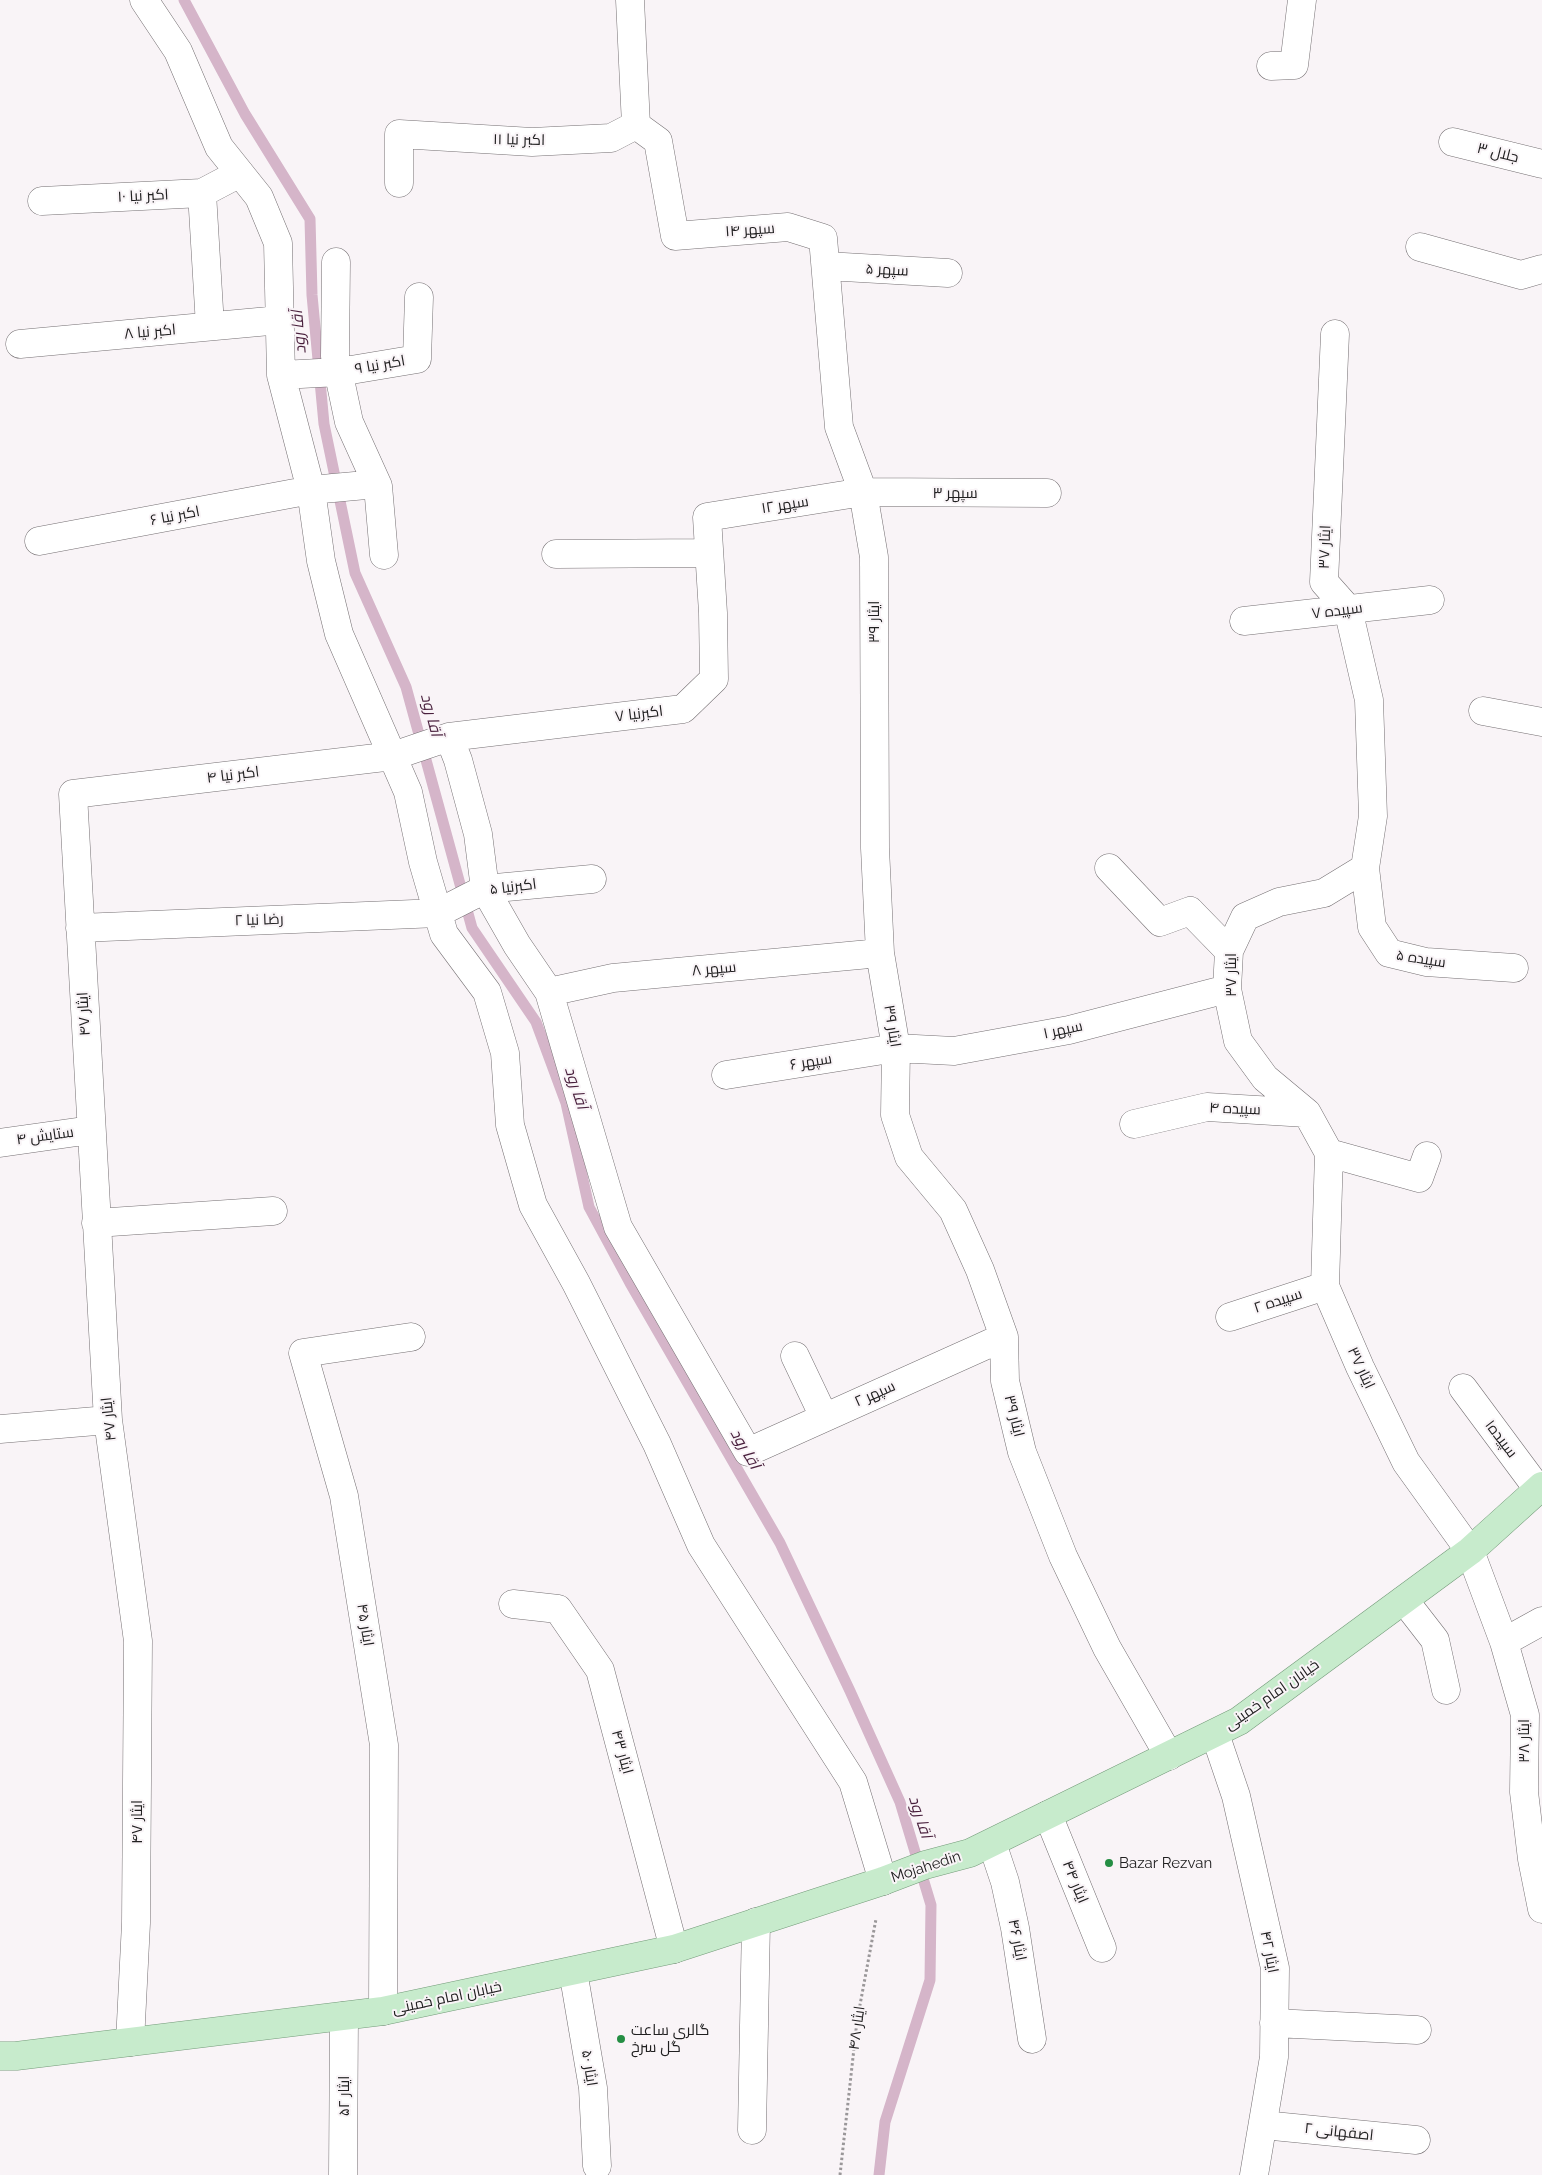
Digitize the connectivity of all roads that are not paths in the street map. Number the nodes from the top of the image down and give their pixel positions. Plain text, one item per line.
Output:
1 (144, 0) edge
2 (630, 0) edge
3 (1302, 0) edge
4 (1271, 66) dead end
5 (636, 125) junction
6 (1453, 142) dead end
7 (1542, 164) edge
8 (240, 173) junction
9 (399, 183) dead end
10 (202, 193) junction
11 (42, 201) dead end
12 (823, 238) joint
13 (1420, 247) dead end
14 (336, 262) dead end
15 (826, 266) junction
16 (1542, 269) edge
17 (948, 273) dead end
18 (419, 297) dead end
19 (280, 320) junction
20 (210, 326) junction
21 (1335, 334) dead end
22 (20, 344) dead end
23 (339, 372) junction
24 (281, 375) junction
25 (377, 484) junction
26 (311, 490) junction
27 (863, 492) junction
28 (1047, 493) dead end
29 (707, 517) joint
30 (39, 541) dead end
31 (709, 552) junction
32 (556, 554) dead end
33 (384, 555) dead end
34 (1430, 600) dead end
35 (1348, 609) junction
36 (1244, 621) dead end
37 (1483, 711) dead end
38 (1542, 722) edge
39 (449, 737) junction
40 (393, 756) junction
41 (73, 794) joint
42 (1109, 868) dead end
43 (1365, 868) junction
44 (592, 879) dead end
45 (485, 889) junction
46 (438, 913) junction
47 (80, 928) junction
48 (1229, 951) junction
49 (880, 953) junction
50 (1514, 968) dead end
51 (1227, 989) junction
52 (549, 992) junction
53 (896, 1048) junction
54 (726, 1075) dead end
55 (1307, 1113) junction
56 (1134, 1124) dead end
57 (90, 1130) junction
58 (0, 1143) edge
59 (1329, 1153) junction
60 (1427, 1156) dead end
61 (273, 1212) dead end
62 (96, 1223) junction
63 (1325, 1286) junction
64 (1230, 1317) dead end
65 (411, 1337) dead end
66 (1004, 1337) junction
67 (794, 1356) dead end
68 (1463, 1388) dead end
69 (824, 1417) junction
70 (108, 1420) junction
71 (0, 1429) edge
72 (1540, 1488) edge
73 (1470, 1551) junction
74 (1404, 1600) junction
75 (513, 1604) dead end
76 (1542, 1621) edge
77 (1504, 1642) junction
78 (1446, 1690) dead end
79 (1215, 1734) junction
80 (1169, 1756) junction
81 (1533, 1791) edge
82 (1048, 1815) junction
83 (981, 1848) junction
84 (883, 1882) junction
85 (1542, 1909) edge
86 (756, 1922) junction
87 (1102, 1948) dead end
88 (674, 1949) junction
89 (573, 1971) junction
90 (383, 2011) junction
91 (344, 2016) junction
92 (1274, 2024) junction
93 (1417, 2030) dead end
94 (1032, 2039) dead end
95 (130, 2042) junction
96 (0, 2056) edge
97 (1262, 2125) junction
98 (752, 2130) dead end
99 (1416, 2140) dead end
100 (597, 2166) dead end
101 (343, 2175) edge
102 (1254, 2175) edge

1 - 8 street
2 - 5 street
3 - 4 street
5 - 9 street, اکبر نیا ۱۱
5 - 12 street, سپهر ۱۴
6 - 7 street, جلال ۳
8 - 10 street, اکبر نیا ۱۰
8 - 19 street
10 - 11 street, اکبر نیا ۱۰
10 - 20 street
12 - 15 street, ایثار ۳۹
13 - 16 street
14 - 23 street
15 - 17 street, سپهر ۵
15 - 27 street, ایثار ۳۹
18 - 23 street, اکبر نیا ۹
19 - 20 street, اکبر نیا ۸
19 - 24 street
20 - 22 street, اکبر نیا ۸
21 - 35 street, ایثار ۳۷
23 - 24 street, اکبر نیا ۹
23 - 25 street
24 - 26 street
25 - 26 street, اکبر نیا ۶
25 - 33 street
26 - 30 street, اکبر نیا ۶
26 - 40 street
27 - 28 street, سپهر ۳
27 - 29 street, سپهر ۱۲
27 - 49 street, ایثار ۳۹
29 - 31 street, اکبرنیا ۷
31 - 32 street
31 - 39 street, اکبرنیا ۷
34 - 35 street, سپیده ۷
35 - 36 street, سپیده ۷
35 - 43 street, ایثار ۳۷
37 - 38 street
39 - 40 street, اکبرنیا ۷
39 - 45 street
40 - 41 street, اکبر نیا ۴
40 - 46 street
41 - 47 street, ایثار ۴۷
42 - 48 street
43 - 48 street, ایثار ۳۷
43 - 50 street, سپیده ۵
44 - 45 street, اکبرنیا ۵
45 - 46 street, اکبرنیا ۵
45 - 52 street
46 - 47 street, رضا نیا ۲
46 - 84 street
47 - 57 street, ایثار ۴۷
48 - 51 street, ایثار ۳۷
49 - 52 street, سپهر ۸
49 - 53 street, ایثار ۳۹
51 - 53 street, سپهر ۱
51 - 55 street, ایثار ۳۷
52 - 69 street, سپهر ۲
53 - 54 street, سپهر ۶
53 - 66 street, ایثار ۳۹
55 - 56 street, سپیده ۴
55 - 59 street, ایثار ۳۷
57 - 58 street, ستایش ۴
57 - 62 street, ایثار ۴۷
59 - 60 street
59 - 63 street, ایثار ۳۷
61 - 62 street
62 - 70 street, ایثار ۴۷
63 - 64 street, سپیده ۲
63 - 73 street, ایثار ۳۷
65 - 90 street, ایثار ۴۵
66 - 69 street, سپهر ۲
66 - 80 street, ایثار ۳۹
67 - 69 street
68 - 72 street, سپیده۱
70 - 71 street
70 - 95 street, ایثار ۴۷
72 - 73 main road, خیابان امام خمینی
73 - 74 main road, خیابان امام خمینی
73 - 77 street, ایثار ۳۸
74 - 78 street
74 - 79 main road, خیابان امام خمینی
75 - 88 street, ایثار ۴۳
76 - 77 street
77 - 81 street, ایثار ۳۸
79 - 80 main road, خیابان امام خمینی
79 - 92 street, ایثار ۴۲
80 - 82 main road, خیابان امام خمینی
81 - 85 street, ایثار ۳۸
82 - 83 main road, خیابان امام خمینی
82 - 87 street, ایثار ۴۴
83 - 84 main road, Mojahedin
83 - 94 street, ایثار ۴۶
84 - 86 main road, خیابان امام خمینی
86 - 88 main road, خیابان امام خمینی
86 - 98 street
88 - 89 main road, خیابان امام خمینی
89 - 90 main road, خیابان امام خمینی
89 - 100 street, ایثار ۵۰
90 - 91 main road, خیابان امام خمینی
91 - 95 main road, خیابان امام خمینی
91 - 101 street, ایثار ۵۲
92 - 93 street
92 - 97 street, ایثار ۴۲
95 - 96 main road, خیابان امام خمینی
97 - 99 street, اصفهانی ۲
97 - 102 street, ایثار ۴۲

